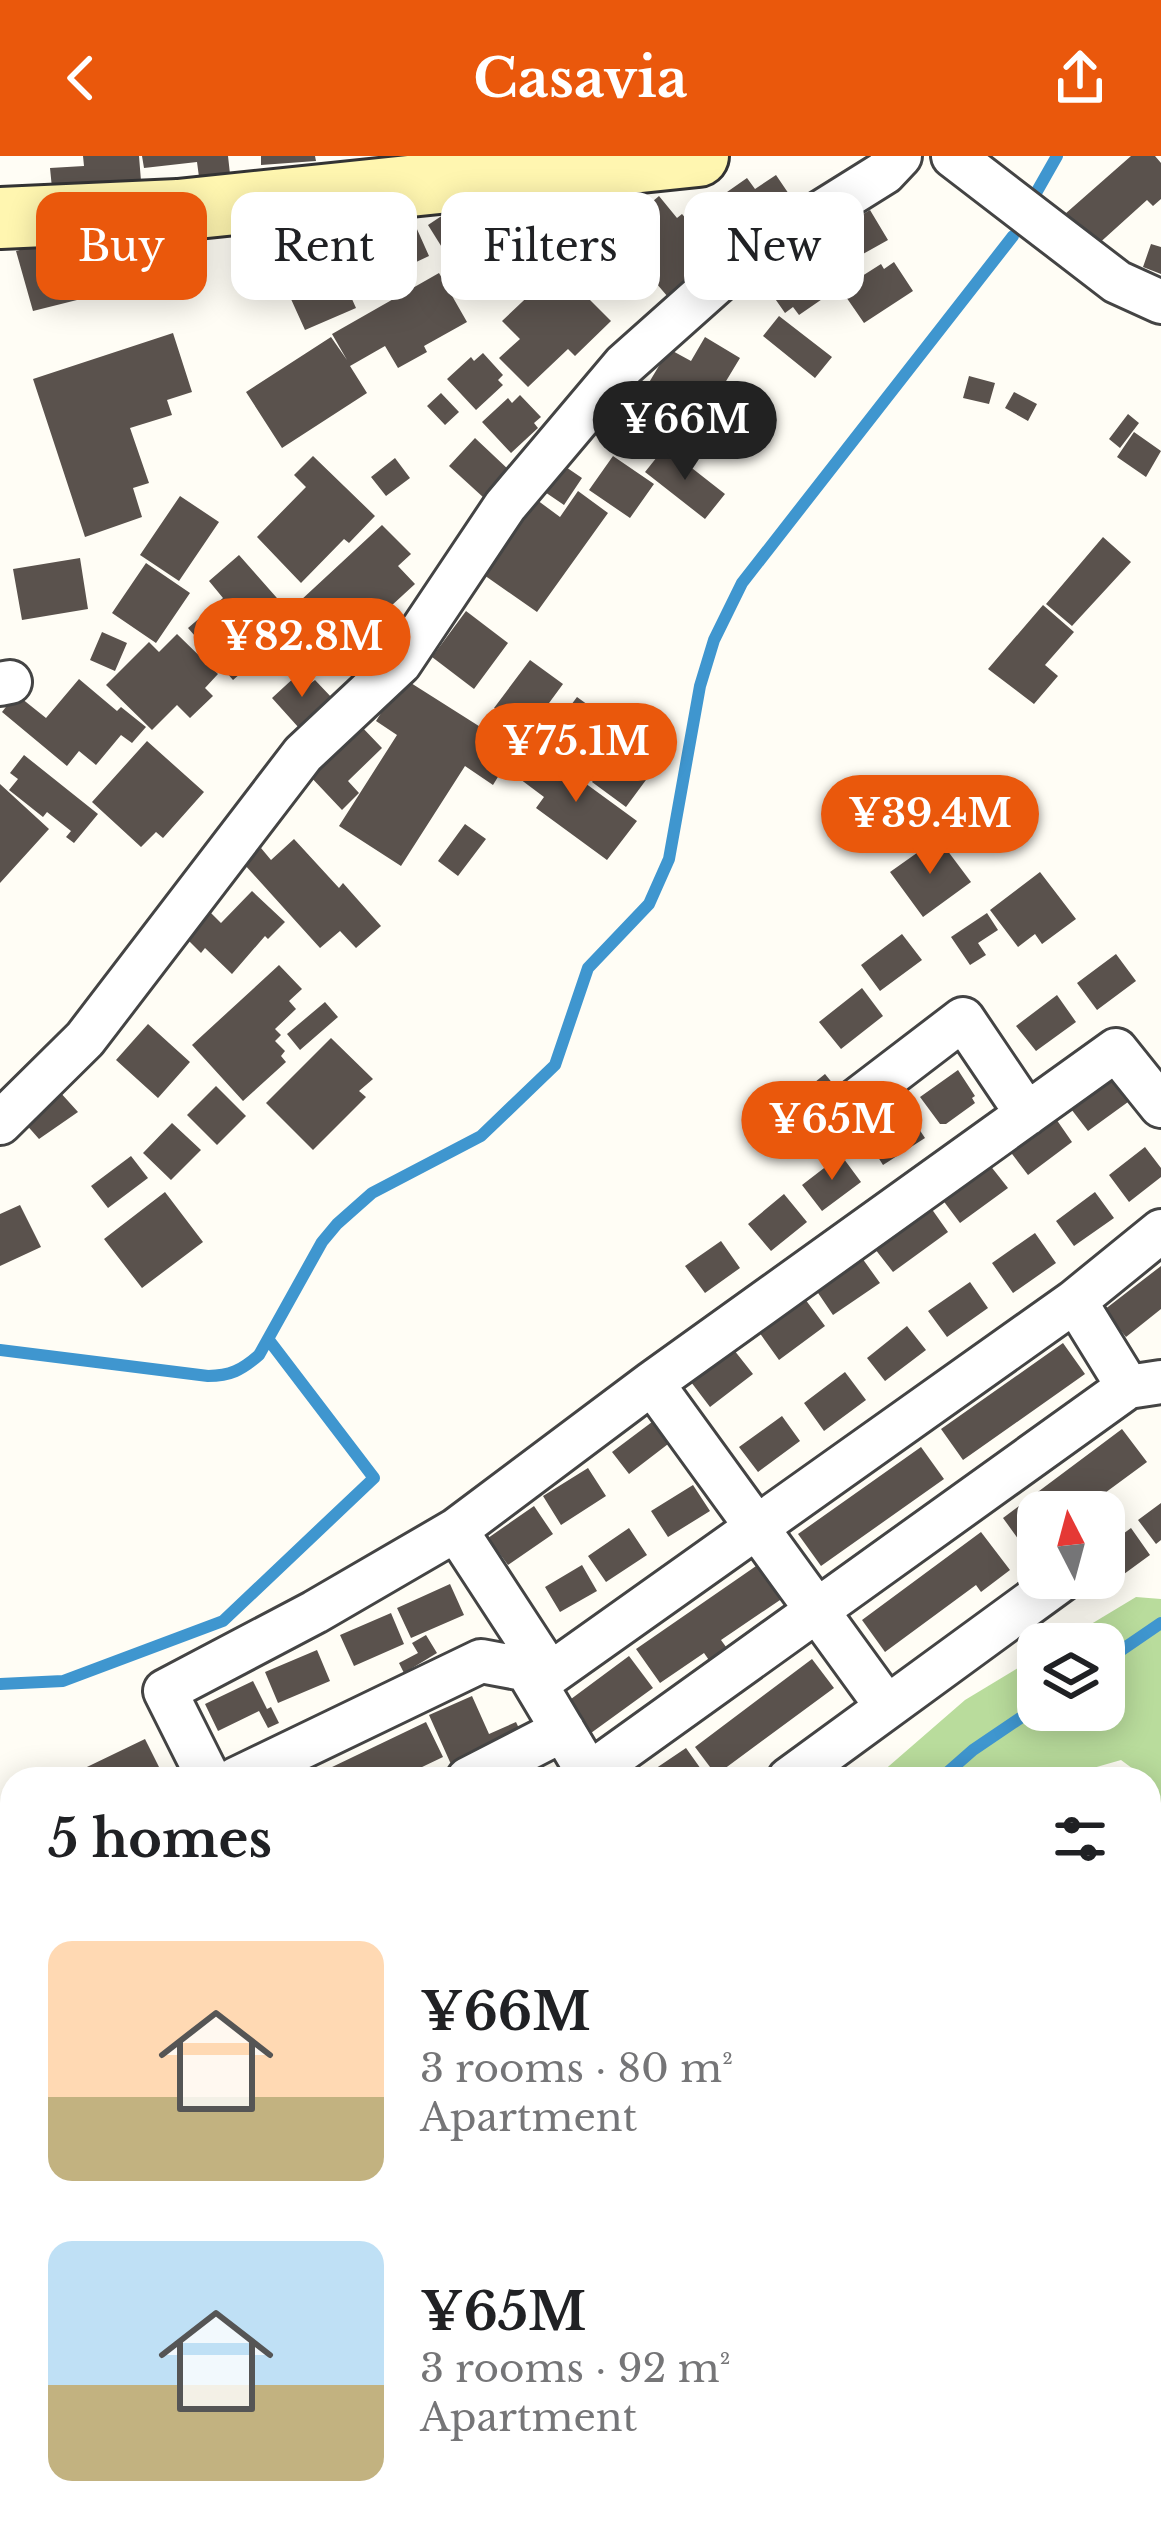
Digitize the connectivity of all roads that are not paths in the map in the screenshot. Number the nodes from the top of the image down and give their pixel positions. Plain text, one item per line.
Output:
1 (698, 156) edge
2 (900, 156) edge
3 (953, 156) edge
4 (0, 218) edge
5 (1161, 302) edge
6 (857, 1100) dead end
7 (1161, 1106) edge
8 (1027, 1114) junction
9 (0, 1123) edge
10 (1161, 1231) edge
11 (1075, 1301) junction
12 (652, 1383) junction
13 (1145, 1385) edge
14 (756, 1529) junction
15 (456, 1530) junction
16 (1035, 1599) edge
17 (817, 1611) junction
18 (539, 1672) junction
19 (887, 1707) junction
20 (563, 1730) junction
21 (203, 1767) edge
22 (261, 1767) edge
23 (491, 1767) edge
24 (585, 1767) edge
25 (602, 1767) edge
26 (805, 1767) edge

1 - 4 street
2 - 9 street
3 - 5 street
6 - 8 street
7 - 8 street
8 - 12 street
10 - 11 street
11 - 13 street
11 - 14 street
12 - 14 street
12 - 15 street
13 - 17 street
14 - 17 street
14 - 18 street
15 - 18 street
15 - 21 street
16 - 19 street
17 - 19 street
17 - 25 street
18 - 20 street
18 - 22 street
19 - 26 street
20 - 23 street
20 - 24 street

